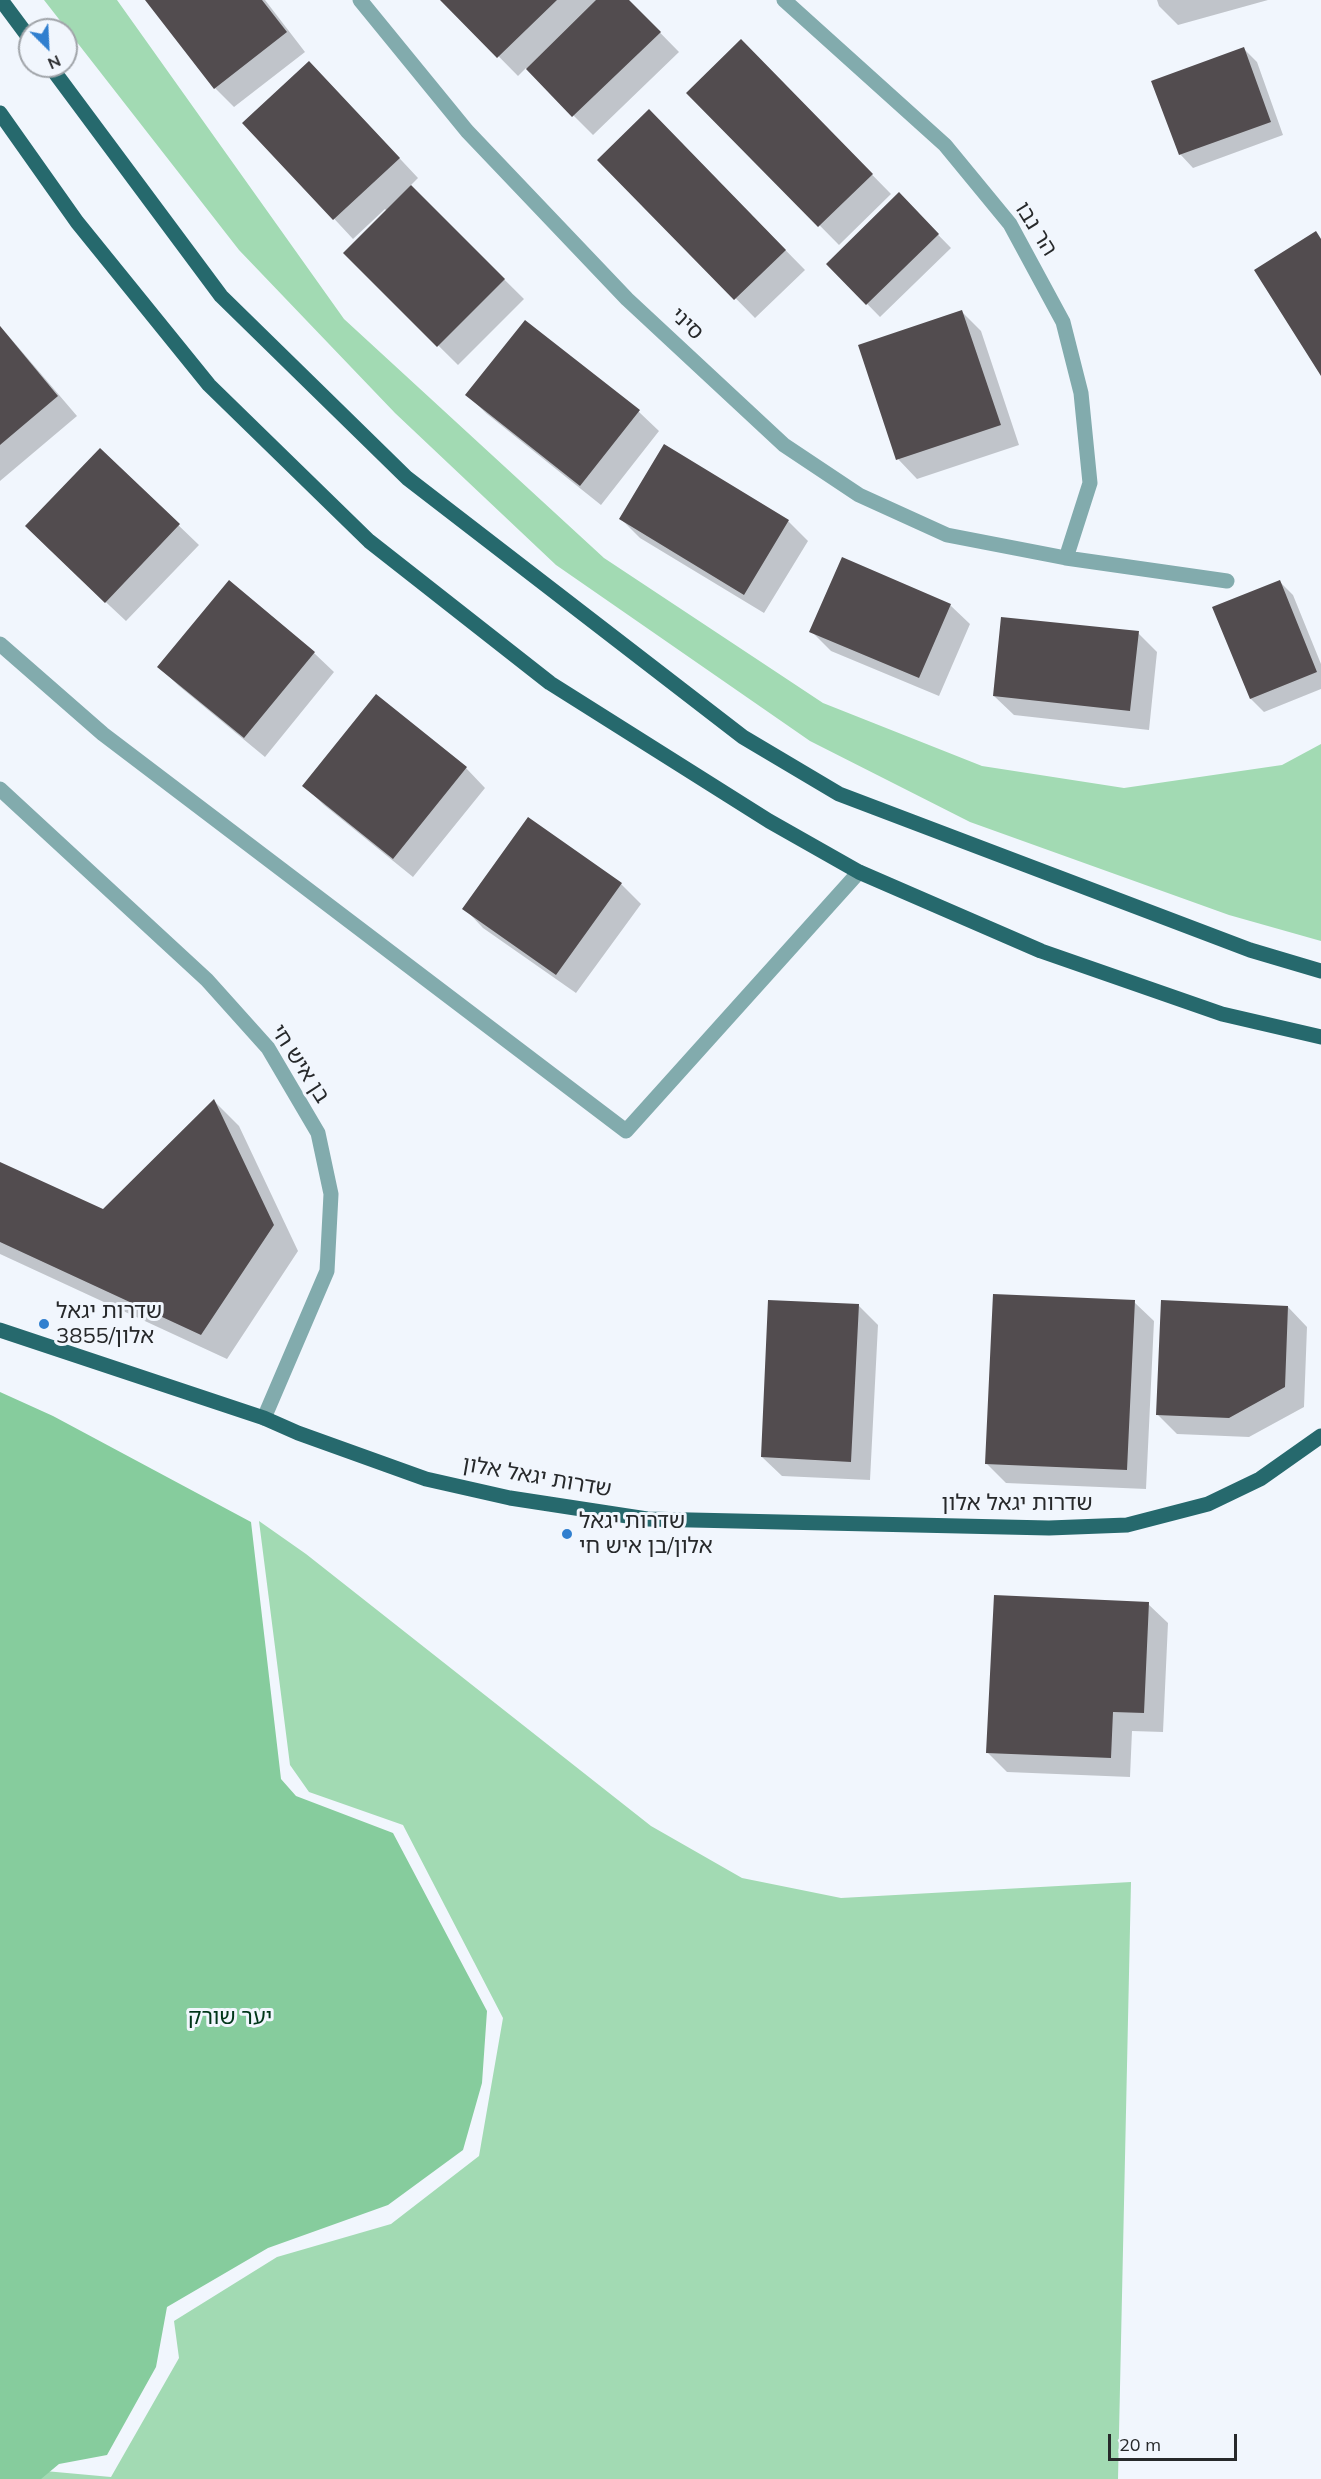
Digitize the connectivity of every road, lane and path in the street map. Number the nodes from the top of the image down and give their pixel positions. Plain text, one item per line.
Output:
1 (1, 0) edge
2 (360, 0) edge
3 (784, 0) edge
4 (18, 23) edge
5 (59, 78) edge
6 (0, 113) edge
7 (1066, 558) junction
8 (1227, 581) dead end
9 (0, 644) edge
10 (0, 789) edge
11 (859, 872) junction
12 (1321, 970) edge
13 (1321, 1037) edge
14 (0, 1330) edge
15 (264, 1418) junction
16 (1321, 1436) edge

1 - 4 main road
2 - 7 street, סיני
3 - 7 street, הר נבו
5 - 12 main road
6 - 11 main road
7 - 8 street, סיני
9 - 11 street
10 - 15 street, בן איש חי
11 - 13 main road
14 - 15 main road, שדרות יגאל אלון
15 - 16 main road, שדרות יגאל אלון

